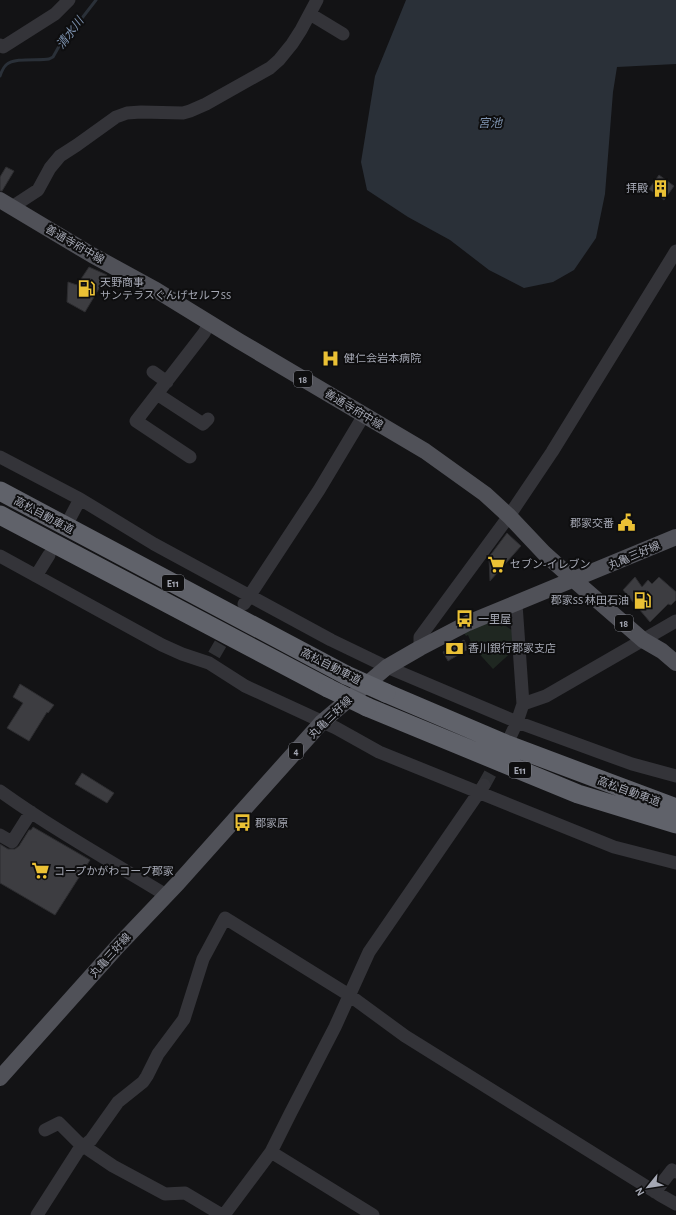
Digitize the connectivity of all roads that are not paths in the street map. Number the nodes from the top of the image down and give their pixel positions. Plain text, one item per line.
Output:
1 (69, 0) edge
2 (317, 0) edge
3 (310, 14) junction
4 (342, 34) dead end
5 (0, 45) edge
6 (6, 203) edge
7 (676, 252) edge
8 (210, 322) junction
9 (153, 372) dead end
10 (167, 382) junction
11 (157, 394) junction
12 (364, 415) junction
13 (208, 418) dead end
14 (0, 457) edge
15 (190, 457) dead end
16 (0, 491) edge
17 (80, 499) junction
18 (0, 516) edge
19 (508, 516) junction
20 (69, 520) dead end
21 (676, 537) edge
22 (49, 555) dead end
23 (0, 556) edge
24 (36, 576) junction
25 (574, 580) junction
26 (246, 600) junction
27 (516, 604) junction
28 (676, 621) edge
29 (643, 640) junction
30 (420, 648) junction
31 (676, 663) edge
32 (387, 667) junction
33 (523, 704) junction
34 (322, 722) junction
35 (517, 722) junction
36 (511, 734) dead end
37 (676, 776) edge
38 (481, 789) junction
39 (0, 791) edge
40 (676, 808) edge
41 (31, 812) junction
42 (676, 824) edge
43 (0, 835) edge
44 (676, 863) edge
45 (166, 895) junction
46 (349, 995) junction
47 (0, 1078) edge
48 (45, 1130) dead end
49 (84, 1146) junction
50 (271, 1152) junction
51 (676, 1172) edge
52 (655, 1192) junction
53 (676, 1204) edge
54 (37, 1215) edge
55 (223, 1215) edge
56 (373, 1215) edge

1 - 5 street
2 - 3 street
3 - 4 street
3 - 6 street
6 - 8 main road, 善通寺府中線 / 18
7 - 19 street
8 - 10 street
8 - 12 main road, 善通寺府中線 / 18
9 - 10 street
10 - 11 street
11 - 13 street
11 - 15 street
12 - 19 main road, 善通寺府中線 / 18
12 - 26 street
14 - 17 street
16 - 40 highway, 高松自動車道 / E11, bridge
17 - 20 street
17 - 26 street
18 - 42 highway, 高松自動車道 / E11, bridge
19 - 25 main road, 善通寺府中線 / 18
19 - 30 street
21 - 25 main road, 丸亀三好線 / 4
22 - 24 street
23 - 24 street
24 - 34 street
25 - 27 main road, 丸亀三好線 / 4
25 - 29 main road, 善通寺府中線 / 18
26 - 32 street
27 - 30 main road, 丸亀三好線 / 4
27 - 33 street
28 - 29 street
29 - 31 main road, 善通寺府中線 / 18
29 - 33 street
30 - 32 main road, 丸亀三好線 / 4
32 - 34 main road, 丸亀三好線 / 4
32 - 35 street
33 - 35 street
34 - 38 street
34 - 45 main road, 丸亀三好線 / 4
35 - 36 street
35 - 37 street
38 - 44 street
38 - 46 street
39 - 41 street
41 - 43 street
41 - 45 street
45 - 47 main road, 丸亀三好線 / 4
46 - 49 street
46 - 50 street
46 - 52 street
48 - 49 street
49 - 54 street
49 - 55 street
50 - 55 street
50 - 56 street
51 - 52 street
52 - 53 street

